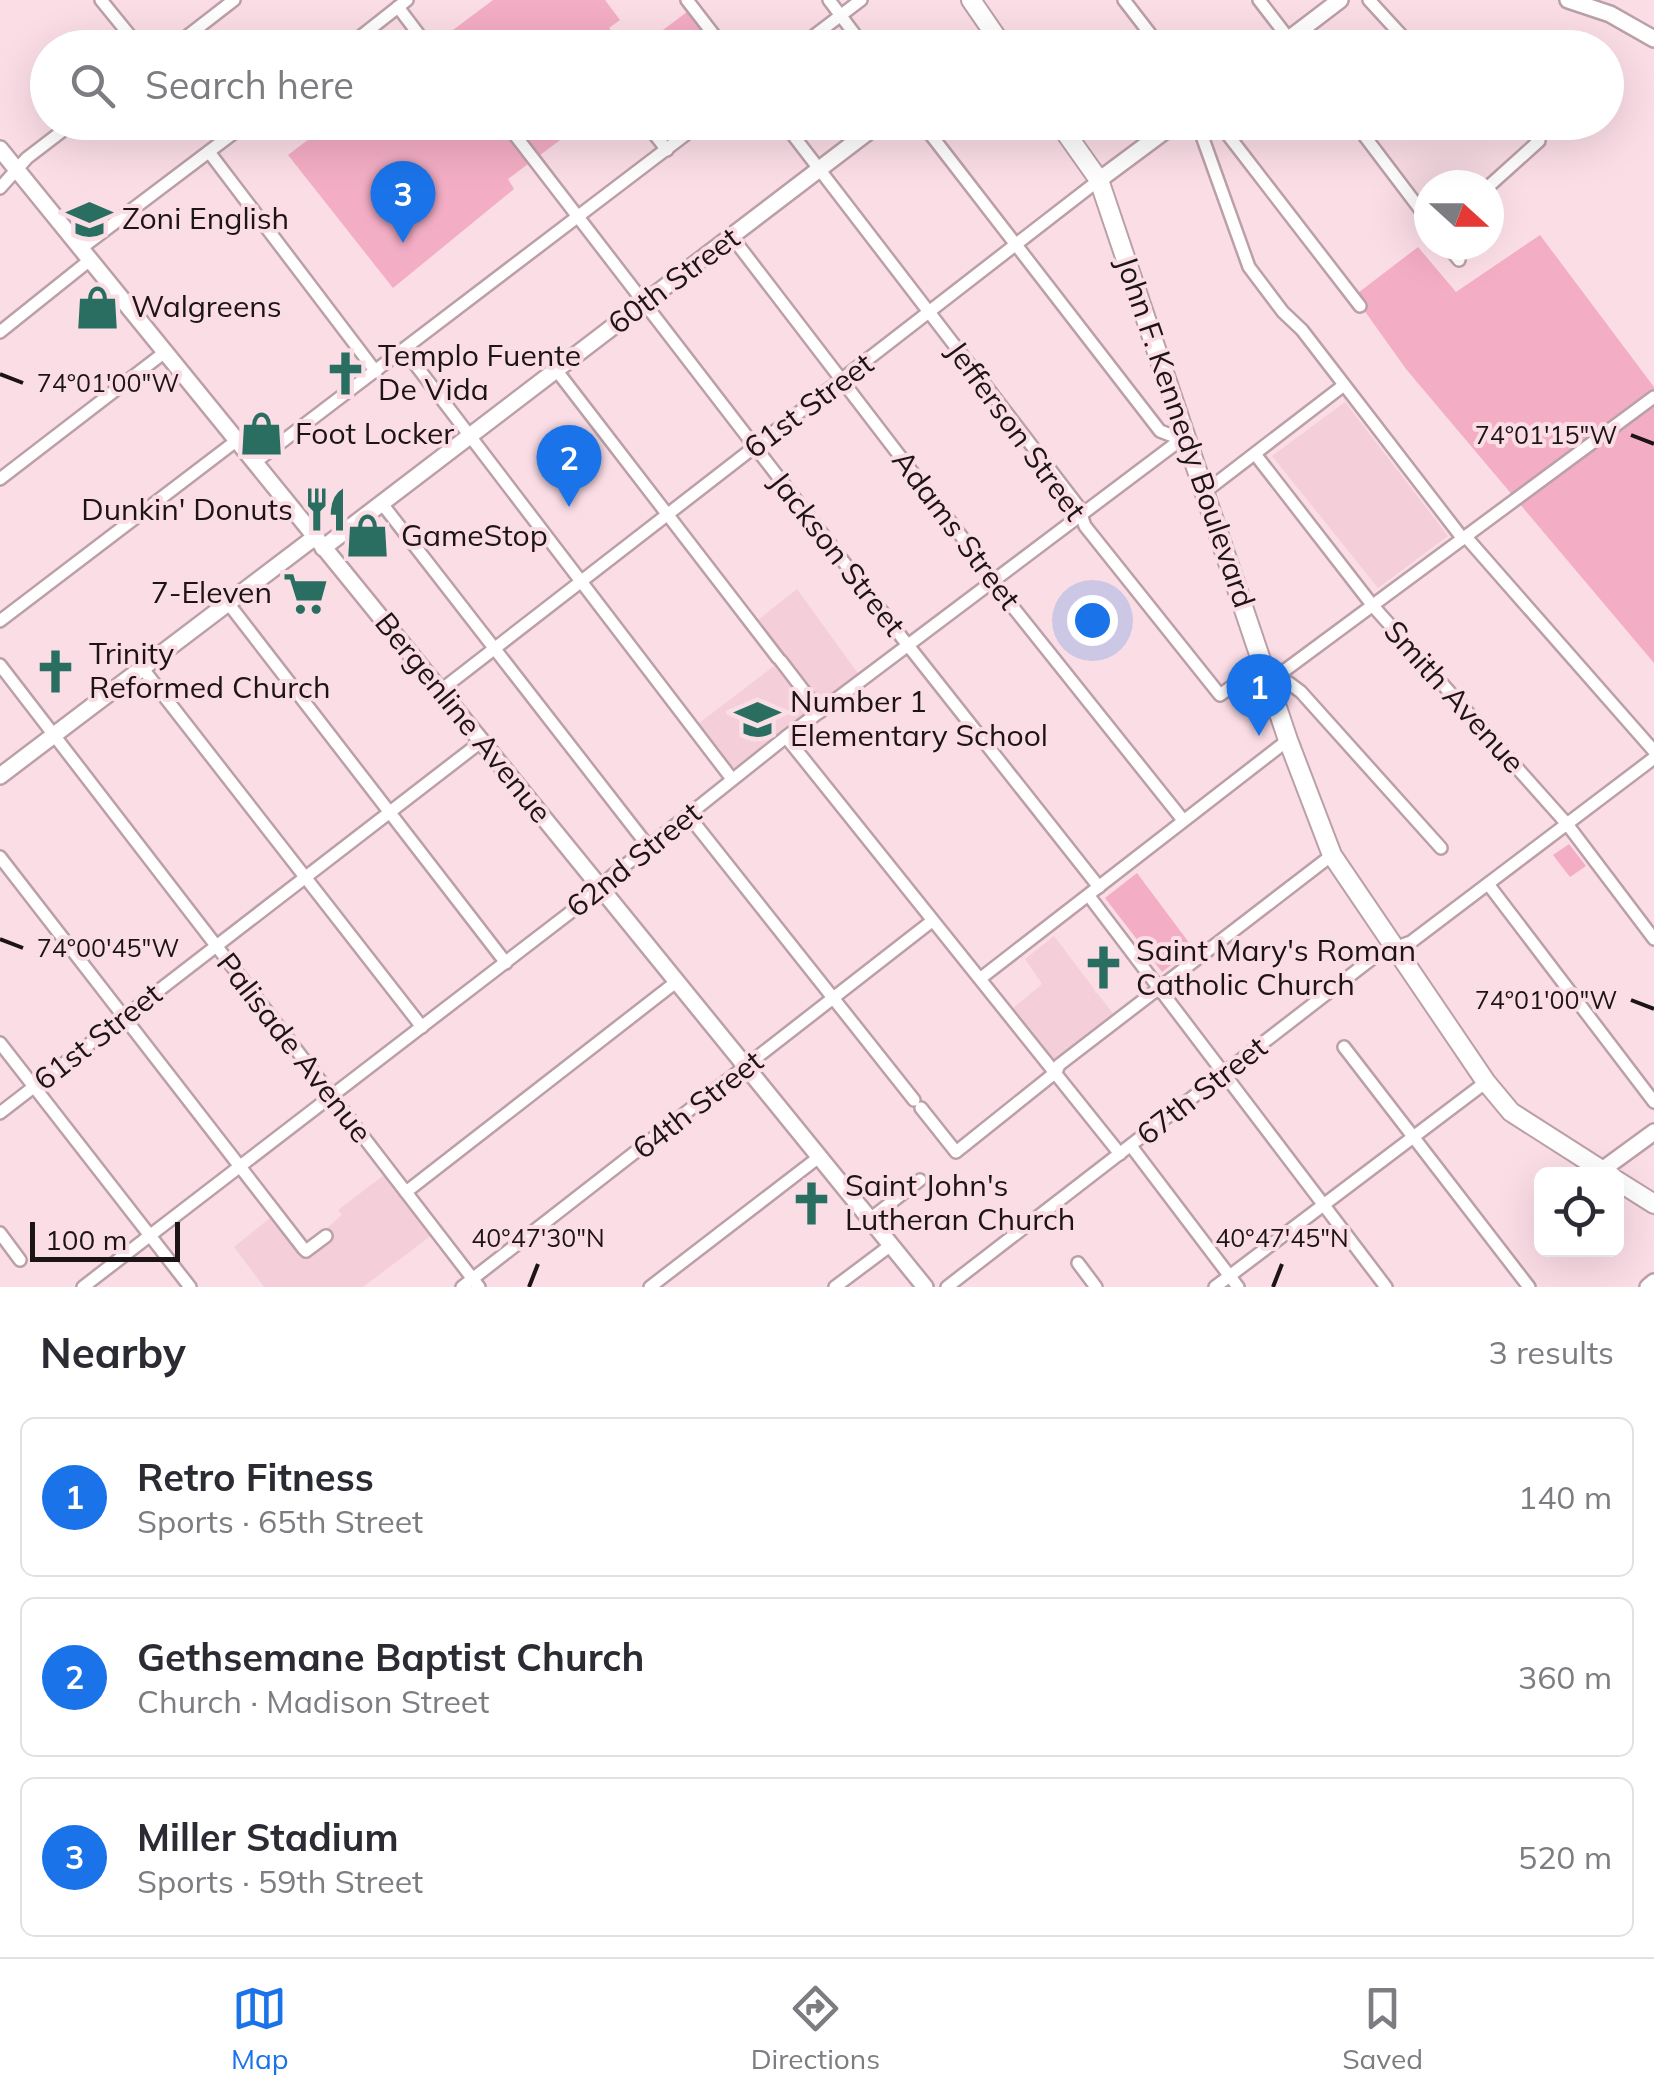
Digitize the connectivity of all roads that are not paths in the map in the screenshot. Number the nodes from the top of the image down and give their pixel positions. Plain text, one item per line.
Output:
1 (101, 0) edge
2 (234, 0) edge
3 (383, 0) edge
4 (688, 0) edge
5 (828, 0) edge
6 (861, 0) edge
7 (971, 0) edge
8 (1124, 0) edge
9 (1259, 0) edge
10 (1340, 0) edge
11 (1369, 0) edge
12 (1568, 0) edge
13 (399, 6) edge
14 (841, 15) junction
15 (125, 30) edge
16 (195, 30) edge
17 (369, 30) edge
18 (416, 30) edge
19 (710, 30) edge
20 (821, 30) edge
21 (852, 30) edge
22 (992, 30) edge
23 (1147, 30) edge
24 (1278, 30) edge
25 (1304, 30) edge
26 (1396, 30) edge
27 (1654, 39) edge
28 (50, 140) edge
29 (225, 140) edge
30 (519, 140) edge
31 (659, 140) edge
32 (680, 140) edge
33 (797, 140) edge
34 (858, 140) edge
35 (935, 140) edge
36 (1071, 140) edge
37 (1153, 140) edge
38 (1203, 140) edge
39 (1232, 140) edge
40 (1368, 140) edge
41 (1538, 140) edge
42 (0, 149) edge
43 (667, 150) junction
44 (209, 152) junction
45 (17, 170) junction
46 (820, 170) junction
47 (1504, 172) edge
48 (1099, 180) junction
49 (0, 188) edge
50 (1414, 201) edge
51 (578, 217) junction
52 (732, 238) junction
53 (1015, 246) junction
54 (85, 254) junction
55 (645, 304) junction
56 (1360, 306) dead end
57 (930, 314) junction
58 (0, 332) edge
59 (405, 351) junction
60 (164, 352) junction
61 (558, 370) junction
62 (376, 372) junction
63 (843, 380) junction
64 (1344, 385) junction
65 (1654, 397) edge
66 (1187, 435) junction
67 (470, 436) junction
68 (236, 440) junction
69 (755, 448) junction
70 (1255, 454) junction
71 (254, 463) junction
72 (0, 479) edge
73 (1206, 492) junction
74 (383, 505) junction
75 (668, 514) junction
76 (1081, 515) junction
77 (1465, 538) junction
78 (319, 542) junction
79 (994, 580) junction
80 (581, 581) junction
81 (228, 603) junction
82 (1373, 606) junction
83 (0, 621) edge
84 (908, 646) junction
85 (494, 649) junction
86 (0, 665) edge
87 (144, 669) junction
88 (1266, 673) junction
89 (441, 690) junction
90 (820, 712) junction
91 (54, 736) junction
92 (786, 738) junction
93 (1288, 740) junction
94 (482, 742) junction
95 (1654, 755) edge
96 (0, 776) edge
97 (732, 780) junction
98 (390, 812) junction
99 (688, 816) junction
100 (1183, 820) junction
101 (1567, 824) junction
102 (648, 846) junction
103 (1442, 848) dead end
104 (1332, 855) junction
105 (0, 858) edge
106 (304, 878) junction
107 (1488, 884) junction
108 (601, 886) junction
109 (1094, 891) junction
110 (932, 921) junction
111 (1654, 939) edge
112 (215, 947) junction
113 (1396, 948) junction
114 (506, 962) junction
115 (980, 978) junction
116 (676, 982) junction
117 (1158, 989) junction
118 (835, 998) junction
119 (124, 1017) junction
120 (422, 1027) junction
121 (0, 1043) edge
122 (1344, 1047) dead end
123 (746, 1066) junction
124 (1056, 1072) junction
125 (1223, 1075) junction
126 (1486, 1082) junction
127 (33, 1087) junction
128 (330, 1095) junction
129 (1654, 1102) edge
130 (0, 1113) edge
131 (1654, 1132) edge
132 (1412, 1135) junction
133 (1126, 1150) junction
134 (819, 1157) junction
135 (239, 1166) junction
136 (1596, 1167) edge
137 (1617, 1167) edge
138 (920, 1180) dead end
139 (1624, 1185) edge
140 (406, 1192) junction
141 (1322, 1204) junction
142 (1654, 1204) edge
143 (870, 1220) junction
144 (0, 1233) edge
145 (149, 1236) junction
146 (326, 1236) dead end
147 (891, 1245) junction
148 (20, 1260) dead end
149 (1078, 1263) dead end
150 (1229, 1276) junction
151 (1654, 1282) edge
152 (471, 1284) edge
153 (83, 1287) edge
154 (190, 1287) edge
155 (650, 1287) edge
156 (836, 1287) edge
157 (926, 1287) edge
158 (946, 1287) edge
159 (1096, 1287) edge
160 (1215, 1287) edge
161 (1238, 1287) edge
162 (1386, 1287) edge
163 (1529, 1287) edge
164 (1648, 1287) edge

1 - 15 street
2 - 16 street
3 - 13 street
4 - 19 street
5 - 14 street
6 - 14 street
7 - 22 main road
8 - 23 street
9 - 24 street
10 - 25 street
11 - 26 street
12 - 27 street
13 - 17 street
13 - 18 street
14 - 20 street
14 - 21 street
28 - 45 street
29 - 44 street
30 - 51 street, Jackson Street
31 - 43 street
32 - 43 street
33 - 46 street, Jefferson Street
34 - 46 street, 60th Street
35 - 53 street
36 - 48 main road, John F. Kennedy Boulevard
37 - 48 street, 61st Street
38 - 64 street
39 - 56 street
40 - 50 street
41 - 47 street
42 - 45 street, Bergenline Avenue
43 - 51 street
44 - 54 street
44 - 62 street
45 - 49 street
45 - 54 street, Bergenline Avenue
46 - 52 street, 60th Street
46 - 57 street, Jefferson Street
48 - 53 street, 61st Street
48 - 66 main road, John F. Kennedy Boulevard
51 - 55 street, Jackson Street
51 - 59 street
52 - 55 street, 60th Street
52 - 63 street, Adams Street
53 - 57 street, 61st Street
53 - 66 street
54 - 58 street
54 - 60 street, Bergenline Avenue
55 - 61 street, 60th Street
55 - 69 street, Jackson Street
57 - 63 street, 61st Street
57 - 76 street, Jefferson Street
59 - 62 street
59 - 67 street
60 - 68 street, Bergenline Avenue
60 - 72 street
61 - 67 street, 60th Street
61 - 75 street
62 - 71 street
63 - 69 street, 61st Street
63 - 79 street, Adams Street
64 - 70 street
64 - 77 street
65 - 77 street
66 - 73 main road, John F. Kennedy Boulevard
66 - 76 street, 62nd Street
67 - 74 street, 60th Street
67 - 80 street
68 - 71 street, Bergenline Avenue
68 - 83 street
69 - 75 street, 61st Street
69 - 84 street, Jackson Street
70 - 73 street
70 - 82 street, Smith Avenue
71 - 78 street, Bergenline Avenue
73 - 88 main road, John F. Kennedy Boulevard
74 - 78 street, 60th Street
74 - 85 street
75 - 80 street, 61st Street
75 - 90 street
76 - 79 street, 62nd Street
76 - 88 street, Jefferson Street
77 - 82 street
77 - 95 street
78 - 81 street, 60th Street
78 - 89 street, Bergenline Avenue
79 - 84 street, 62nd Street
79 - 100 street, Adams Street
80 - 85 street, 61st Street
80 - 97 street
81 - 87 street, 60th Street
81 - 98 street
82 - 88 street
82 - 101 street, Smith Avenue
84 - 90 street, 62nd Street
84 - 109 street, Jackson Street
85 - 89 street, 61st Street
85 - 102 street
86 - 91 street, Palisade Avenue
87 - 91 street, 60th Street
87 - 106 street
88 - 93 main road, John F. Kennedy Boulevard
88 - 103 street
89 - 94 street, Bergenline Avenue
90 - 92 street, 62nd Street
91 - 96 street, 60th Street
91 - 112 street, Palisade Avenue
92 - 97 street, 62nd Street
92 - 110 street
93 - 100 street
93 - 104 main road, John F. Kennedy Boulevard
94 - 98 street, 61st Street
94 - 108 street, Bergenline Avenue
95 - 101 street, 67th Street
97 - 99 street, 62nd Street
98 - 106 street, 61st Street
98 - 114 street
99 - 102 street, 62nd Street
99 - 118 street
100 - 109 street
101 - 107 street, 67th Street
101 - 111 street, Smith Avenue
102 - 108 street, 62nd Street
104 - 113 main road, John F. Kennedy Boulevard
104 - 117 street
105 - 119 street
106 - 112 street, 61st Street
106 - 120 street
107 - 113 street, 67th Street
107 - 129 street
108 - 114 street, 62nd Street
108 - 116 street, Bergenline Avenue
109 - 115 street
109 - 117 street, Jackson Street
110 - 115 street
110 - 118 street, 64th Street
112 - 119 street, 61st Street
112 - 128 street, Palisade Avenue
113 - 125 street, 67th Street
113 - 126 main road, John F. Kennedy Boulevard
114 - 120 street, 62nd Street
115 - 124 street
116 - 123 street, Bergenline Avenue
116 - 140 street
117 - 124 street
117 - 125 street, Jackson Street
118 - 123 street, 64th Street
118 - 124 street
119 - 127 street, 61st Street
119 - 135 street
120 - 128 street, 62nd Street
121 - 127 street
122 - 132 street
123 - 134 street, Bergenline Avenue
123 - 152 street, 64th Street
124 - 133 street
125 - 133 street, 67th Street
125 - 141 street, Jackson Street
126 - 132 street
126 - 136 main road, John F. Kennedy Boulevard
127 - 130 street, 61st Street
127 - 145 street
128 - 135 street, 62nd Street
128 - 140 street, Palisade Avenue
131 - 137 street
132 - 141 street
132 - 163 street
133 - 150 street
133 - 158 street, 67th Street
134 - 143 street, Bergenline Avenue
134 - 155 street
135 - 145 street, 62nd Street
135 - 146 street
138 - 143 street
139 - 142 main road, John F. Kennedy Boulevard
140 - 152 street, Palisade Avenue
141 - 150 street
141 - 162 street, Jackson Street
143 - 147 street, Bergenline Avenue
144 - 148 street
145 - 153 street, 62nd Street
145 - 154 street
147 - 156 street
147 - 157 street, Bergenline Avenue
149 - 159 street
150 - 160 street
150 - 161 street
151 - 164 street

